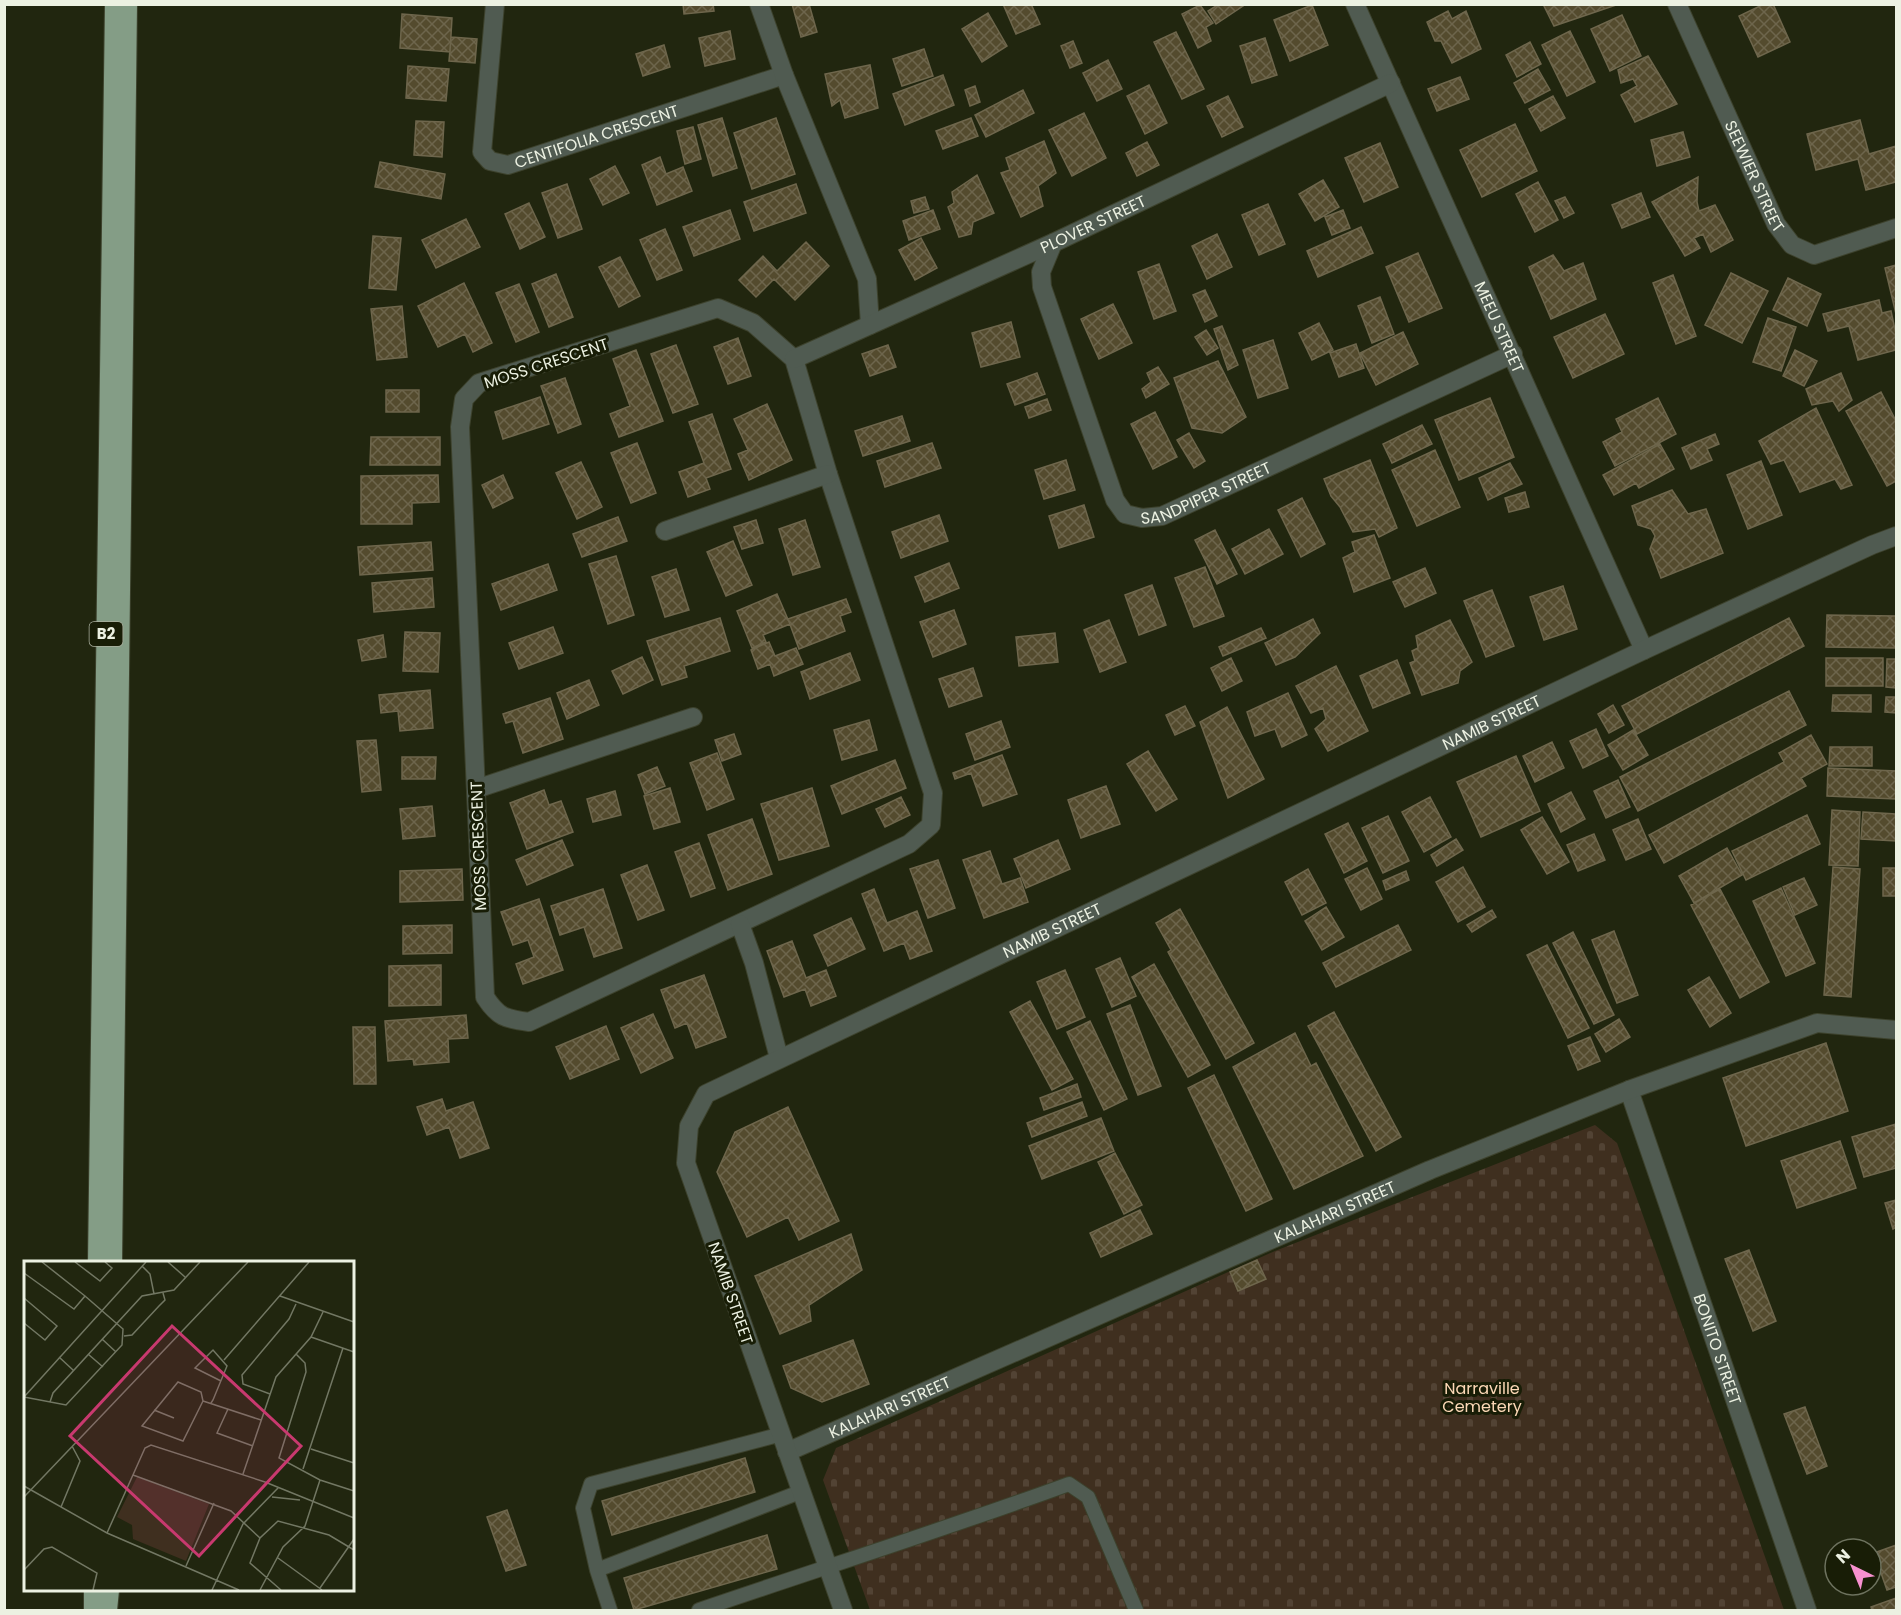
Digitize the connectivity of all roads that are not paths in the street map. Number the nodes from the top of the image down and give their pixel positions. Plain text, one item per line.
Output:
1 (114, 4) edge
2 (129, 4) edge
3 (495, 4) edge
4 (759, 4) edge
5 (1354, 4) edge
6 (1677, 4) edge
7 (784, 75) junction
8 (1391, 84) junction
9 (1896, 228) edge
10 (1053, 243) junction
11 (870, 325) junction
12 (1513, 354) junction
13 (794, 359) junction
14 (828, 474) junction
15 (665, 531) dead end
16 (1896, 536) edge
17 (1644, 650) junction
18 (693, 717) dead end
19 (476, 789) junction
20 (740, 924) junction
21 (1896, 1030) edge
22 (779, 1058) junction
23 (1629, 1090) junction
24 (97, 1261) edge
25 (113, 1261) edge
26 (782, 1434) junction
27 (787, 1452) junction
28 (800, 1492) junction
29 (828, 1566) junction
30 (597, 1570) junction
31 (93, 1591) edge
32 (110, 1591) edge
33 (93, 1611) edge
34 (108, 1611) edge
35 (610, 1611) edge
36 (699, 1611) edge
37 (843, 1611) edge
38 (1136, 1611) edge
39 (1807, 1611) edge

1 - 24 highway, B2
2 - 25 highway, B2
3 - 7 street, CENTIFOLIA CRESCENT
4 - 7 street
5 - 8 street, MEEU STREET
6 - 9 street, SEEWIER STREET
7 - 11 street
8 - 10 street, PLOVER STREET
8 - 12 street, MEEU STREET
10 - 11 street, PLOVER STREET
10 - 12 street, SANDPIPER STREET
11 - 13 street, PLOVER STREET
12 - 17 street, MEEU STREET
13 - 14 street, MOSS CRESCENT
13 - 19 street, MOSS CRESCENT
14 - 15 street
14 - 20 street, MOSS CRESCENT
16 - 17 street, NAMIB STREET
17 - 22 street, NAMIB STREET
18 - 19 street
19 - 20 street, MOSS CRESCENT
20 - 22 street
21 - 23 street, KALAHARI STREET
22 - 26 street, NAMIB STREET
23 - 27 street, KALAHARI STREET
23 - 39 street, BONITO STREET
26 - 27 street, NAMIB STREET
26 - 30 lane
27 - 28 street, NAMIB STREET
28 - 29 street, NAMIB STREET
28 - 30 lane
29 - 36 lane
29 - 37 street, NAMIB STREET
29 - 38 lane
30 - 35 lane
31 - 33 highway
32 - 34 highway

